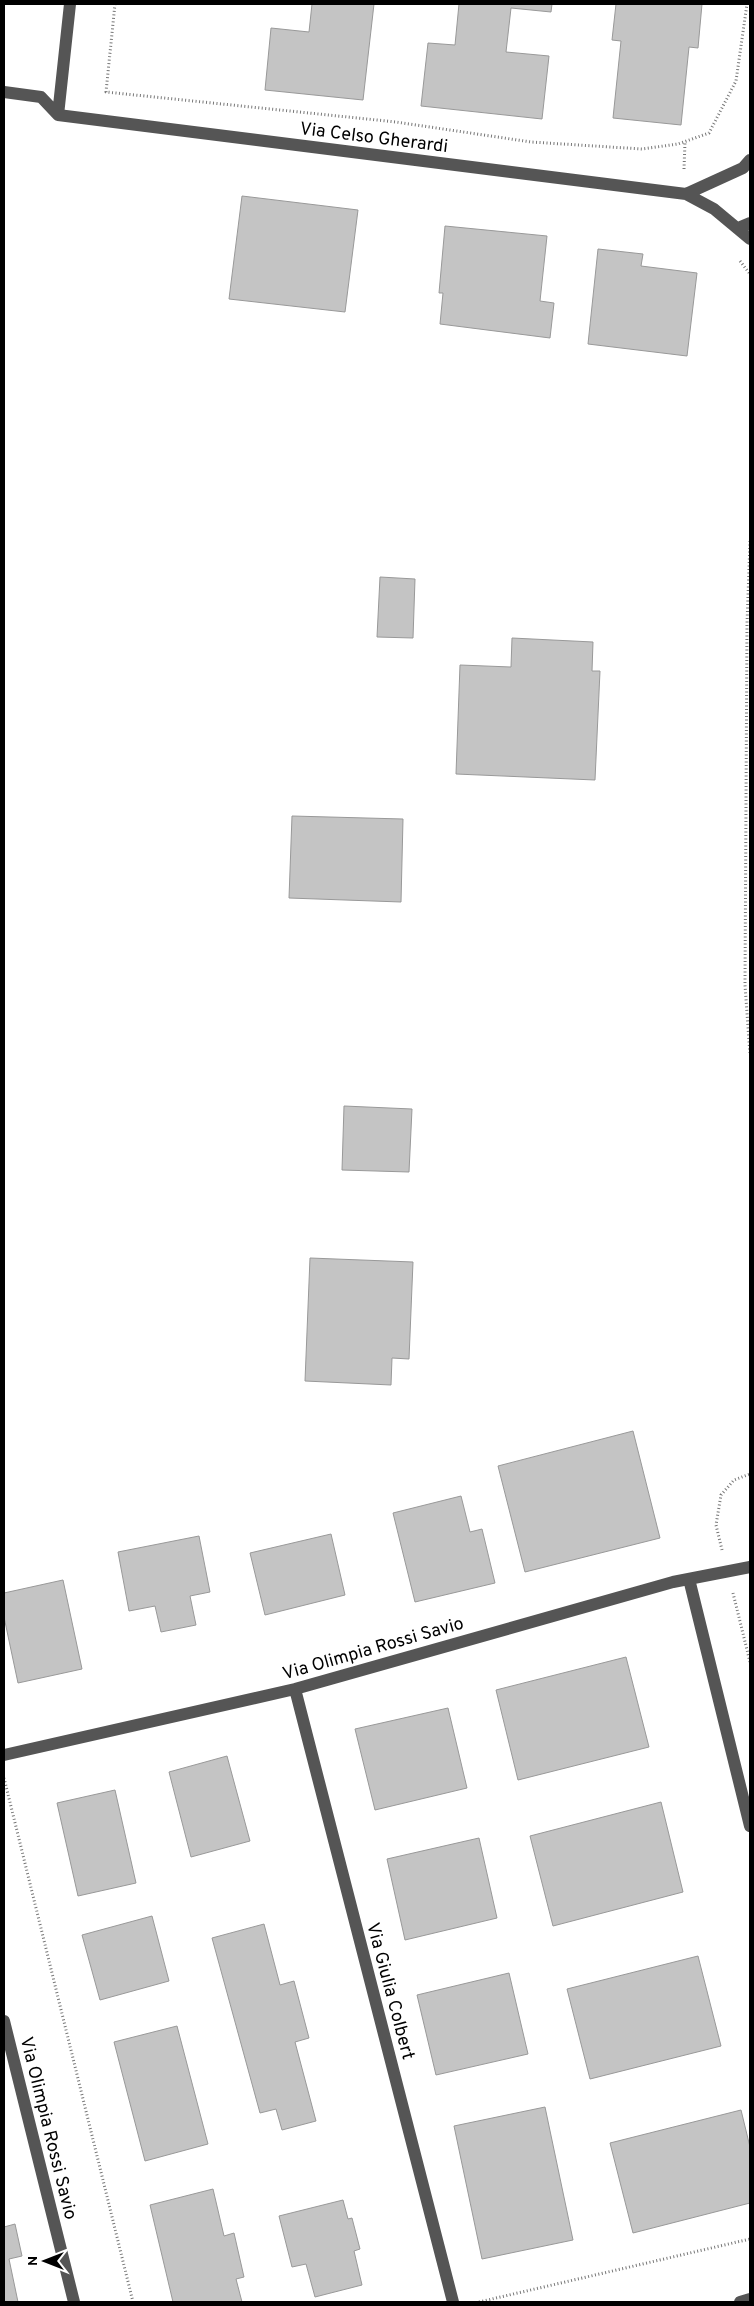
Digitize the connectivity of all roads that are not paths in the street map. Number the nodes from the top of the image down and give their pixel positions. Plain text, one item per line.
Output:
1 (70, 4) edge
2 (4, 92) edge
3 (58, 115) junction
4 (748, 166) edge
5 (686, 194) junction
6 (744, 226) edge
7 (750, 239) edge
8 (750, 1567) edge
9 (689, 1579) junction
10 (295, 1689) junction
11 (4, 1755) edge
12 (750, 1826) edge
13 (4, 2021) edge
14 (750, 2300) edge
15 (74, 2302) edge
16 (454, 2302) edge
17 (740, 2302) edge

1 - 3 street
2 - 3 street
3 - 5 street, Via Celso Gherardi
4 - 5 street
5 - 6 street, Via Celso Gherardi
6 - 7 street, Via Celso Gherardi
8 - 9 street, Via Olimpia Rossi Savio
9 - 10 street, Via Olimpia Rossi Savio
9 - 12 street
10 - 11 street, Via Olimpia Rossi Savio
10 - 16 street, Via Giulia Colbert
13 - 15 street, Via Olimpia Rossi Savio
14 - 17 street

